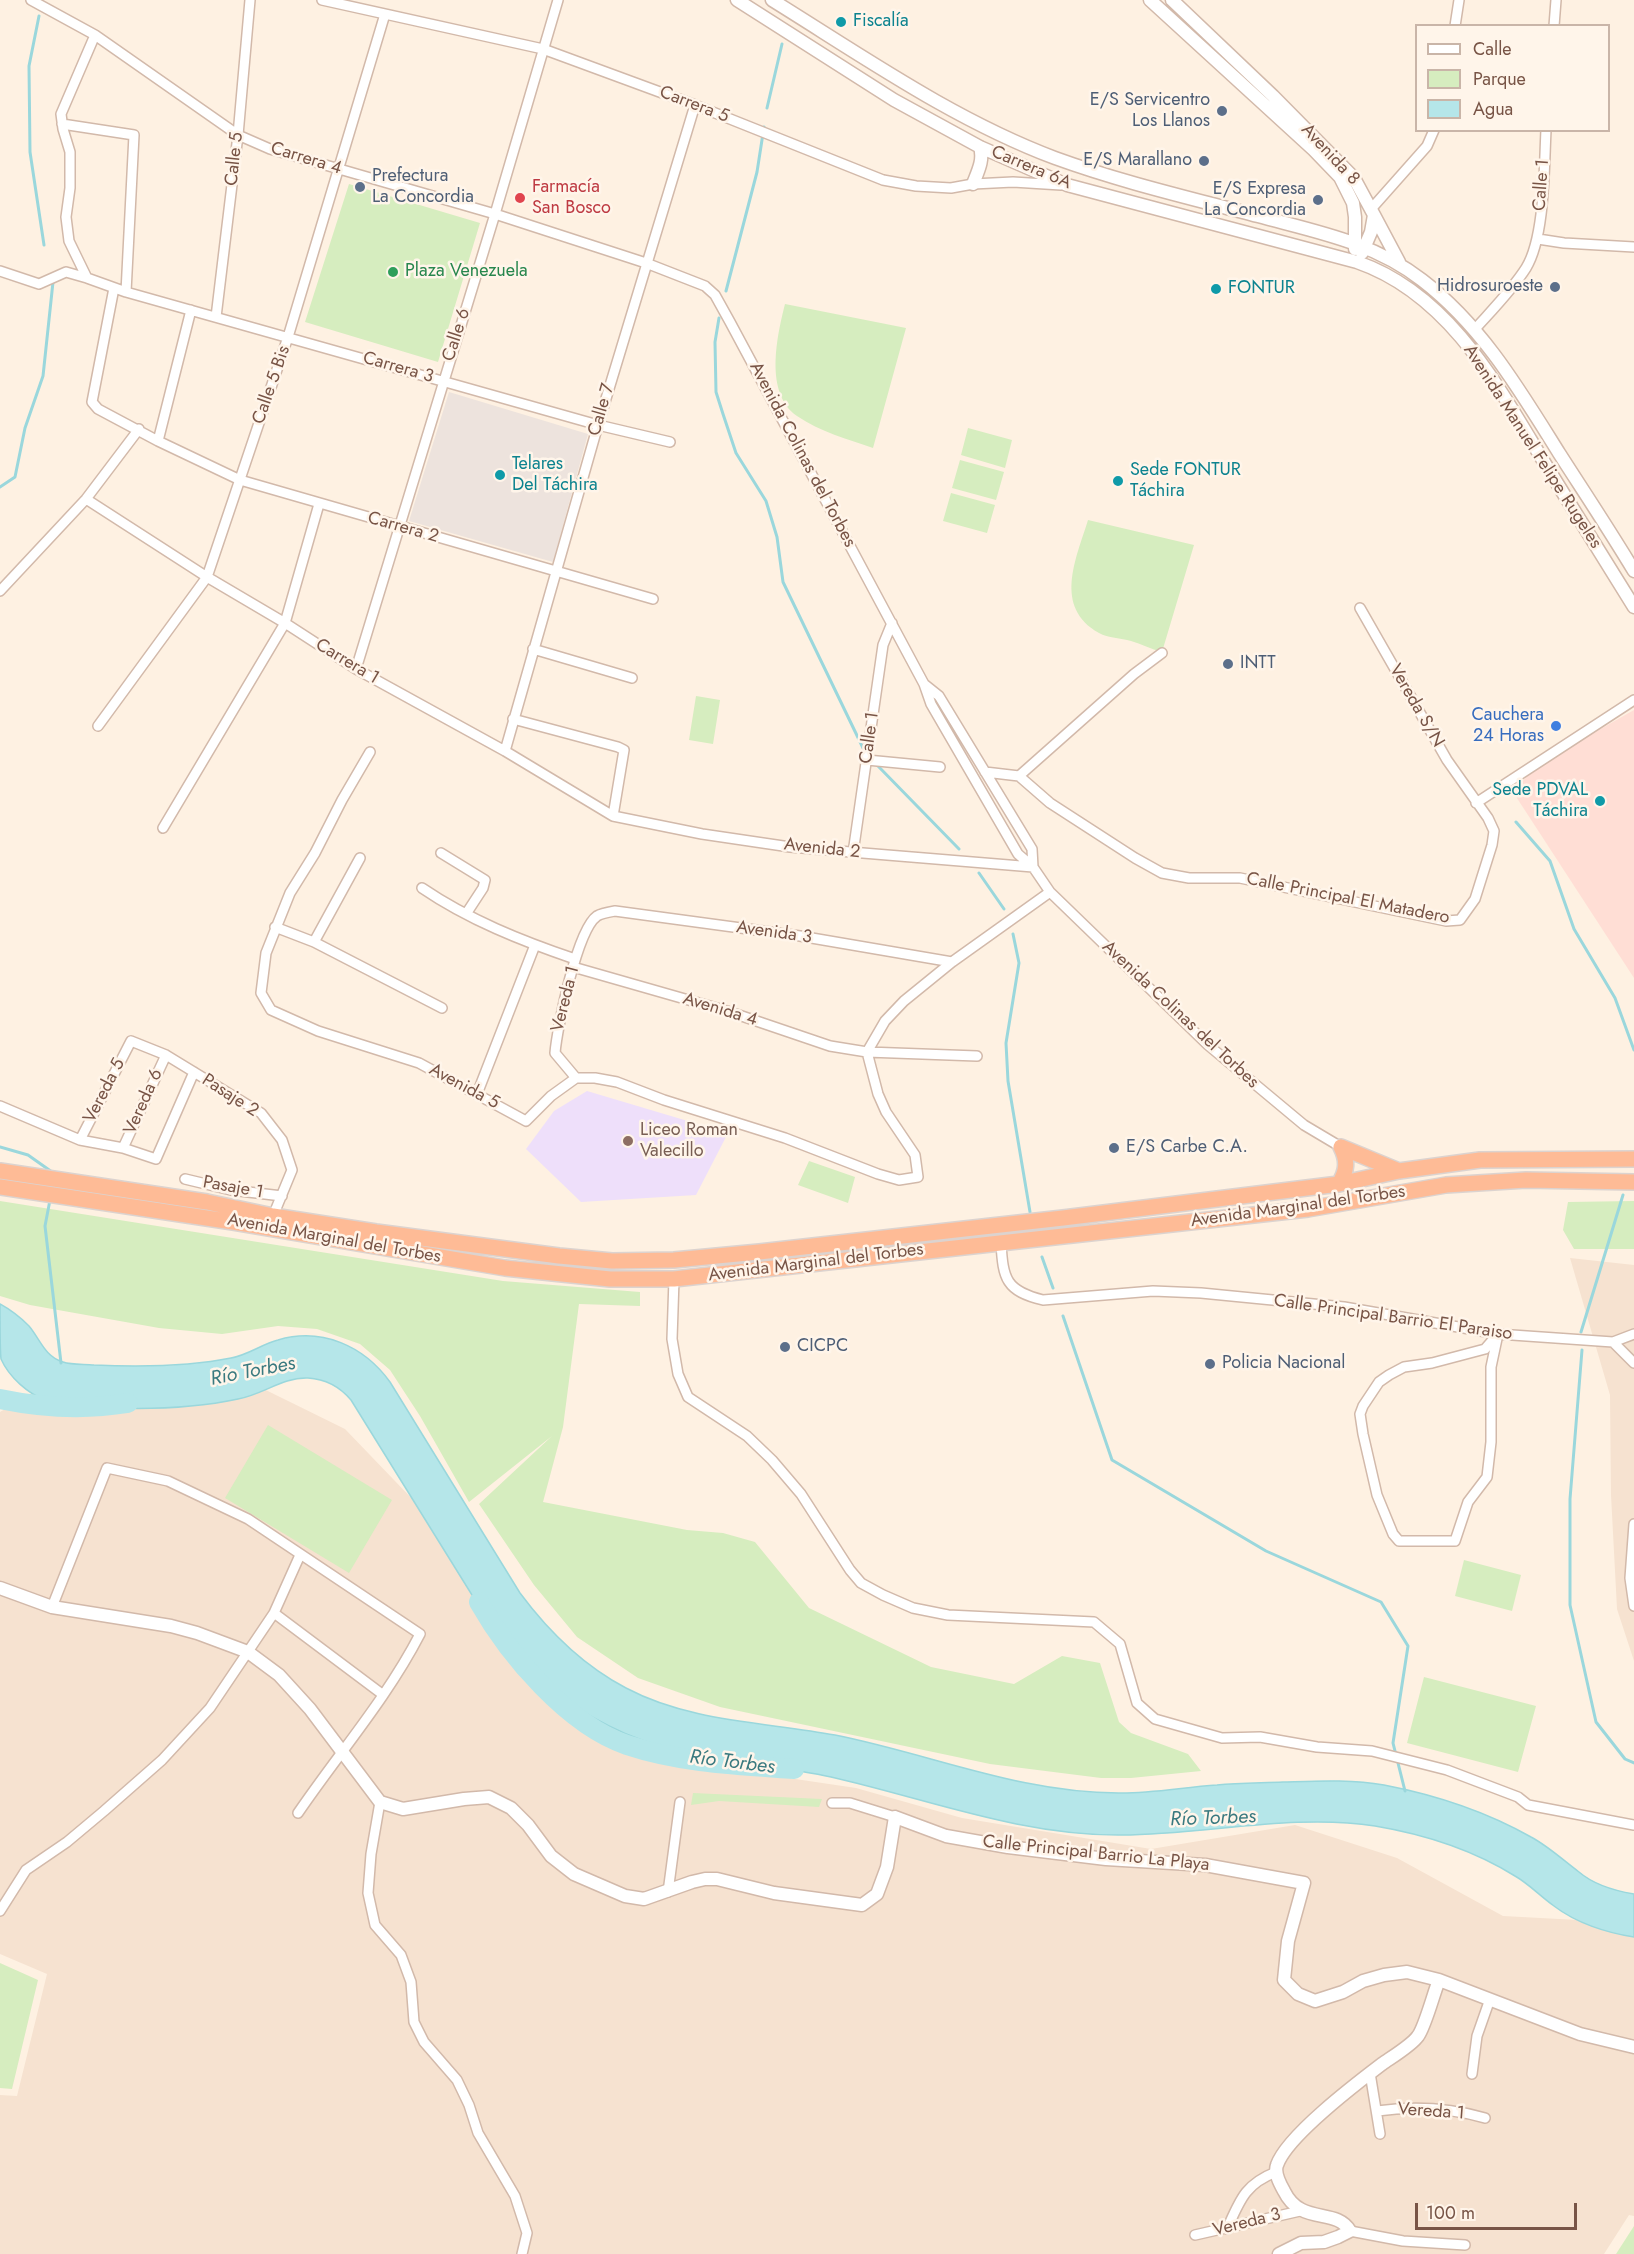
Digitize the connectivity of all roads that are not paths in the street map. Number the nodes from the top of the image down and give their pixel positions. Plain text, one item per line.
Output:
1 (31, 0) edge
2 (250, 0) edge
3 (321, 0) edge
4 (558, 0) edge
5 (737, 0) edge
6 (772, 0) edge
7 (1150, 0) edge
8 (1172, 0) edge
9 (1458, 0) edge
10 (1556, 0) edge
11 (385, 14) junction
12 (1455, 24) edge
13 (1554, 24) edge
14 (95, 35) junction
15 (543, 49) junction
16 (695, 105) junction
17 (62, 124) junction
18 (1433, 132) edge
19 (1546, 132) edge
20 (238, 135) junction
21 (980, 147) junction
22 (338, 170) junction
23 (973, 184) junction
24 (1067, 185) junction
25 (1373, 212) junction
26 (495, 214) junction
27 (1538, 239) junction
28 (1354, 241) junction
29 (1366, 247) junction
30 (1634, 247) edge
31 (1357, 262) junction
32 (646, 263) junction
33 (1399, 263) junction
34 (0, 271) edge
35 (87, 278) junction
36 (114, 288) junction
37 (126, 292) junction
38 (191, 310) junction
39 (216, 317) junction
40 (1475, 329) junction
41 (288, 338) junction
42 (443, 381) junction
43 (598, 424) junction
44 (139, 429) junction
45 (158, 441) junction
46 (670, 442) dead end
47 (240, 480) junction
48 (86, 499) junction
49 (319, 504) junction
50 (398, 527) junction
51 (556, 572) junction
52 (1634, 572) edge
53 (207, 577) junction
54 (0, 591) edge
55 (653, 599) dead end
56 (1634, 607) edge
57 (1360, 608) dead end
58 (285, 623) junction
59 (892, 623) junction
60 (533, 649) junction
61 (1162, 653) dead end
62 (356, 669) junction
63 (632, 678) dead end
64 (924, 684) junction
65 (1634, 700) edge
66 (513, 719) junction
67 (98, 726) dead end
68 (505, 751) junction
69 (370, 752) dead end
70 (867, 760) junction
71 (940, 767) dead end
72 (985, 772) junction
73 (1020, 776) junction
74 (1476, 803) junction
75 (613, 816) junction
76 (163, 828) dead end
77 (441, 853) dead end
78 (853, 853) junction
79 (360, 858) dead end
80 (1033, 867) junction
81 (422, 888) dead end
82 (1050, 892) junction
83 (466, 914) junction
84 (596, 917) joint
85 (275, 927) junction
86 (314, 942) junction
87 (535, 945) junction
88 (952, 962) junction
89 (574, 963) junction
90 (442, 1008) dead end
91 (131, 1041) joint
92 (867, 1052) junction
93 (166, 1055) junction
94 (977, 1056) dead end
95 (194, 1072) junction
96 (576, 1078) junction
97 (477, 1094) junction
98 (0, 1106) edge
99 (80, 1140) junction
100 (1341, 1147) junction
101 (123, 1148) junction
102 (1634, 1159) edge
103 (0, 1171) edge
104 (1399, 1171) junction
105 (185, 1179) dead end
106 (1634, 1182) edge
107 (1339, 1184) junction
108 (0, 1186) edge
109 (282, 1196) junction
110 (273, 1216) junction
111 (998, 1225) junction
112 (1001, 1243) junction
113 (674, 1279) junction
114 (1498, 1334) junction
115 (1634, 1334) edge
116 (1613, 1342) junction
117 (1634, 1363) edge
118 (1634, 1524) edge
119 (300, 1555) junction
120 (0, 1588) edge
121 (1634, 1606) edge
122 (51, 1607) junction
123 (274, 1613) junction
124 (248, 1652) junction
125 (382, 1694) junction
126 (343, 1753) junction
127 (380, 1802) junction
128 (680, 1802) dead end
129 (832, 1803) dead end
130 (298, 1813) dead end
131 (895, 1818) junction
132 (1634, 1826) edge
133 (668, 1892) junction
134 (0, 1911) edge
135 (1439, 1980) junction
136 (1491, 1999) junction
137 (1634, 2047) edge
138 (1370, 2073) junction
139 (1472, 2074) dead end
140 (1377, 2111) junction
141 (1485, 2118) dead end
142 (1380, 2134) dead end
143 (1276, 2172) junction
144 (1300, 2211) junction
145 (1227, 2229) junction
146 (1350, 2231) junction
147 (1195, 2235) dead end
148 (1465, 2245) dead end
149 (522, 2254) edge
150 (1279, 2254) edge

1 - 14 street, Carrera 4
2 - 20 street, Calle 5
3 - 11 street, Carrera 5
4 - 15 street, Calle 6
5 - 21 street, Carrera 6A
6 - 28 street, Carrera 6A
7 - 28 street, Avenida 8
8 - 25 street, Avenida 8
9 - 12 street
10 - 13 street
11 - 15 street, Carrera 5
11 - 22 street, Calle 5 Bis
14 - 17 street
14 - 20 street, Carrera 4
15 - 16 street, Carrera 5
15 - 26 street, Calle 6
16 - 23 street, Carrera 5
16 - 32 street, Calle 7
17 - 35 street
17 - 37 street
18 - 25 street
19 - 27 street, Calle 1
20 - 22 street, Carrera 4
20 - 39 street, Calle 5
21 - 23 street
21 - 24 street, Carrera 6A
22 - 26 street, Carrera 4
22 - 41 street, Calle 5 Bis
23 - 24 street, Carrera 5
24 - 31 street, Carrera 6A
25 - 29 street
25 - 33 street, Avenida 8
26 - 32 street, Carrera 4
26 - 42 street, Calle 6
27 - 30 street
27 - 40 street, Calle 1
28 - 29 street, Avenida Manuel Felipe Rugeles
28 - 31 street, Avenida 8
29 - 31 street
29 - 33 street, Avenida Manuel Felipe Rugeles
31 - 56 street, Avenida Manuel Felipe Rugeles
32 - 43 street, Calle 7
32 - 59 street, Avenida Colinas del Torbes
33 - 40 street, Avenida Manuel Felipe Rugeles
34 - 35 street, Carrera 3
35 - 36 street, Carrera 3
36 - 37 street, Carrera 3
36 - 44 street, Carrera 2
37 - 38 street, Carrera 3
38 - 39 street, Carrera 3
38 - 45 street
39 - 41 street, Carrera 3
40 - 52 street, Avenida Manuel Felipe Rugeles
41 - 42 street, Carrera 3
41 - 47 street, Calle 5 Bis
42 - 43 street, Carrera 3
42 - 50 street, Calle 6
43 - 46 street, Carrera 3
43 - 51 street, Calle 7
44 - 45 street, Carrera 2
44 - 48 street
45 - 47 street, Carrera 2
47 - 49 street, Carrera 2
47 - 53 street, Calle 5 Bis
48 - 53 street, Carrera 1
48 - 54 street
49 - 50 street, Carrera 2
49 - 58 street
50 - 51 street, Carrera 2
50 - 62 street, Calle 6
51 - 55 street, Carrera 2
51 - 60 street, Calle 7
53 - 58 street, Carrera 1
53 - 67 street, Calle 5 Bis
57 - 74 street, Vereda S/N
58 - 62 street, Carrera 1
58 - 76 street
59 - 64 street, Avenida Colinas del Torbes
59 - 70 street, Calle 1
60 - 63 street
60 - 66 street, Calle 7
61 - 73 street
62 - 68 street, Carrera 1
64 - 72 street, Avenida Colinas del Torbes
64 - 80 street, Avenida Colinas del Torbes
65 - 74 street
66 - 68 street, Calle 7
66 - 75 street
68 - 75 street, Carrera 1
69 - 85 street, Avenida 5
70 - 71 street
70 - 78 street, Calle 1
72 - 73 street
72 - 80 street, Avenida Colinas del Torbes
73 - 74 street, Calle Principal El Matadero
75 - 78 street, Avenida 2
77 - 83 street
78 - 80 street, Avenida 2
79 - 86 street
80 - 82 street, Avenida Colinas del Torbes
81 - 83 street, Avenida 4
82 - 88 street
82 - 100 street, Avenida Colinas del Torbes
83 - 87 street, Avenida 4
84 - 88 street, Avenida 3
84 - 89 street, Vereda 1
85 - 86 street
85 - 97 street, Avenida 5
86 - 90 street
87 - 89 street, Avenida 4
87 - 97 street
88 - 92 street
89 - 92 street, Avenida 4
89 - 96 street, Vereda 1
91 - 93 street, Pasaje 2
91 - 99 street, Vereda 5
92 - 94 street, Avenida 4
92 - 96 street
93 - 95 street, Pasaje 2
93 - 101 street, Vereda 6
95 - 101 street
95 - 109 street, Pasaje 2
96 - 97 street, Avenida 5
98 - 99 street
99 - 101 street
100 - 104 highway
100 - 107 highway
102 - 104 highway, Avenida Marginal del Torbes
103 - 110 highway, Avenida Marginal del Torbes
104 - 107 highway, Avenida Marginal del Torbes
105 - 109 street, Pasaje 1
106 - 112 highway, Avenida Marginal del Torbes
107 - 111 highway, Avenida Marginal del Torbes
108 - 113 highway, Avenida Marginal del Torbes
109 - 110 street, Pasaje 2
110 - 111 highway, Avenida Marginal del Torbes
111 - 112 highway
112 - 113 highway, Avenida Marginal del Torbes
112 - 114 street, Calle Principal Barrio El Paraiso
113 - 132 street
114 - 114 street
114 - 116 street, Calle Principal Barrio El Paraiso
115 - 116 street
116 - 117 street
118 - 121 street
119 - 122 street
119 - 123 street
119 - 125 street
120 - 122 street
122 - 124 street
123 - 124 street
123 - 125 street
124 - 126 street
124 - 134 street
125 - 126 street
126 - 127 street
126 - 130 street
127 - 133 street
127 - 149 street
128 - 133 street
129 - 131 street
131 - 133 street
131 - 135 street, Calle Principal Barrio La Playa
135 - 136 street, Calle Principal Barrio La Playa
135 - 138 street
136 - 137 street, Calle Principal Barrio La Playa
136 - 139 street
138 - 140 street, Vereda 1
138 - 143 street
140 - 141 street, Vereda 1
140 - 142 street, Vereda 1
143 - 144 street
143 - 145 street
144 - 145 street, Vereda 3
144 - 146 street
145 - 147 street, Vereda 3
146 - 148 street
146 - 150 street

